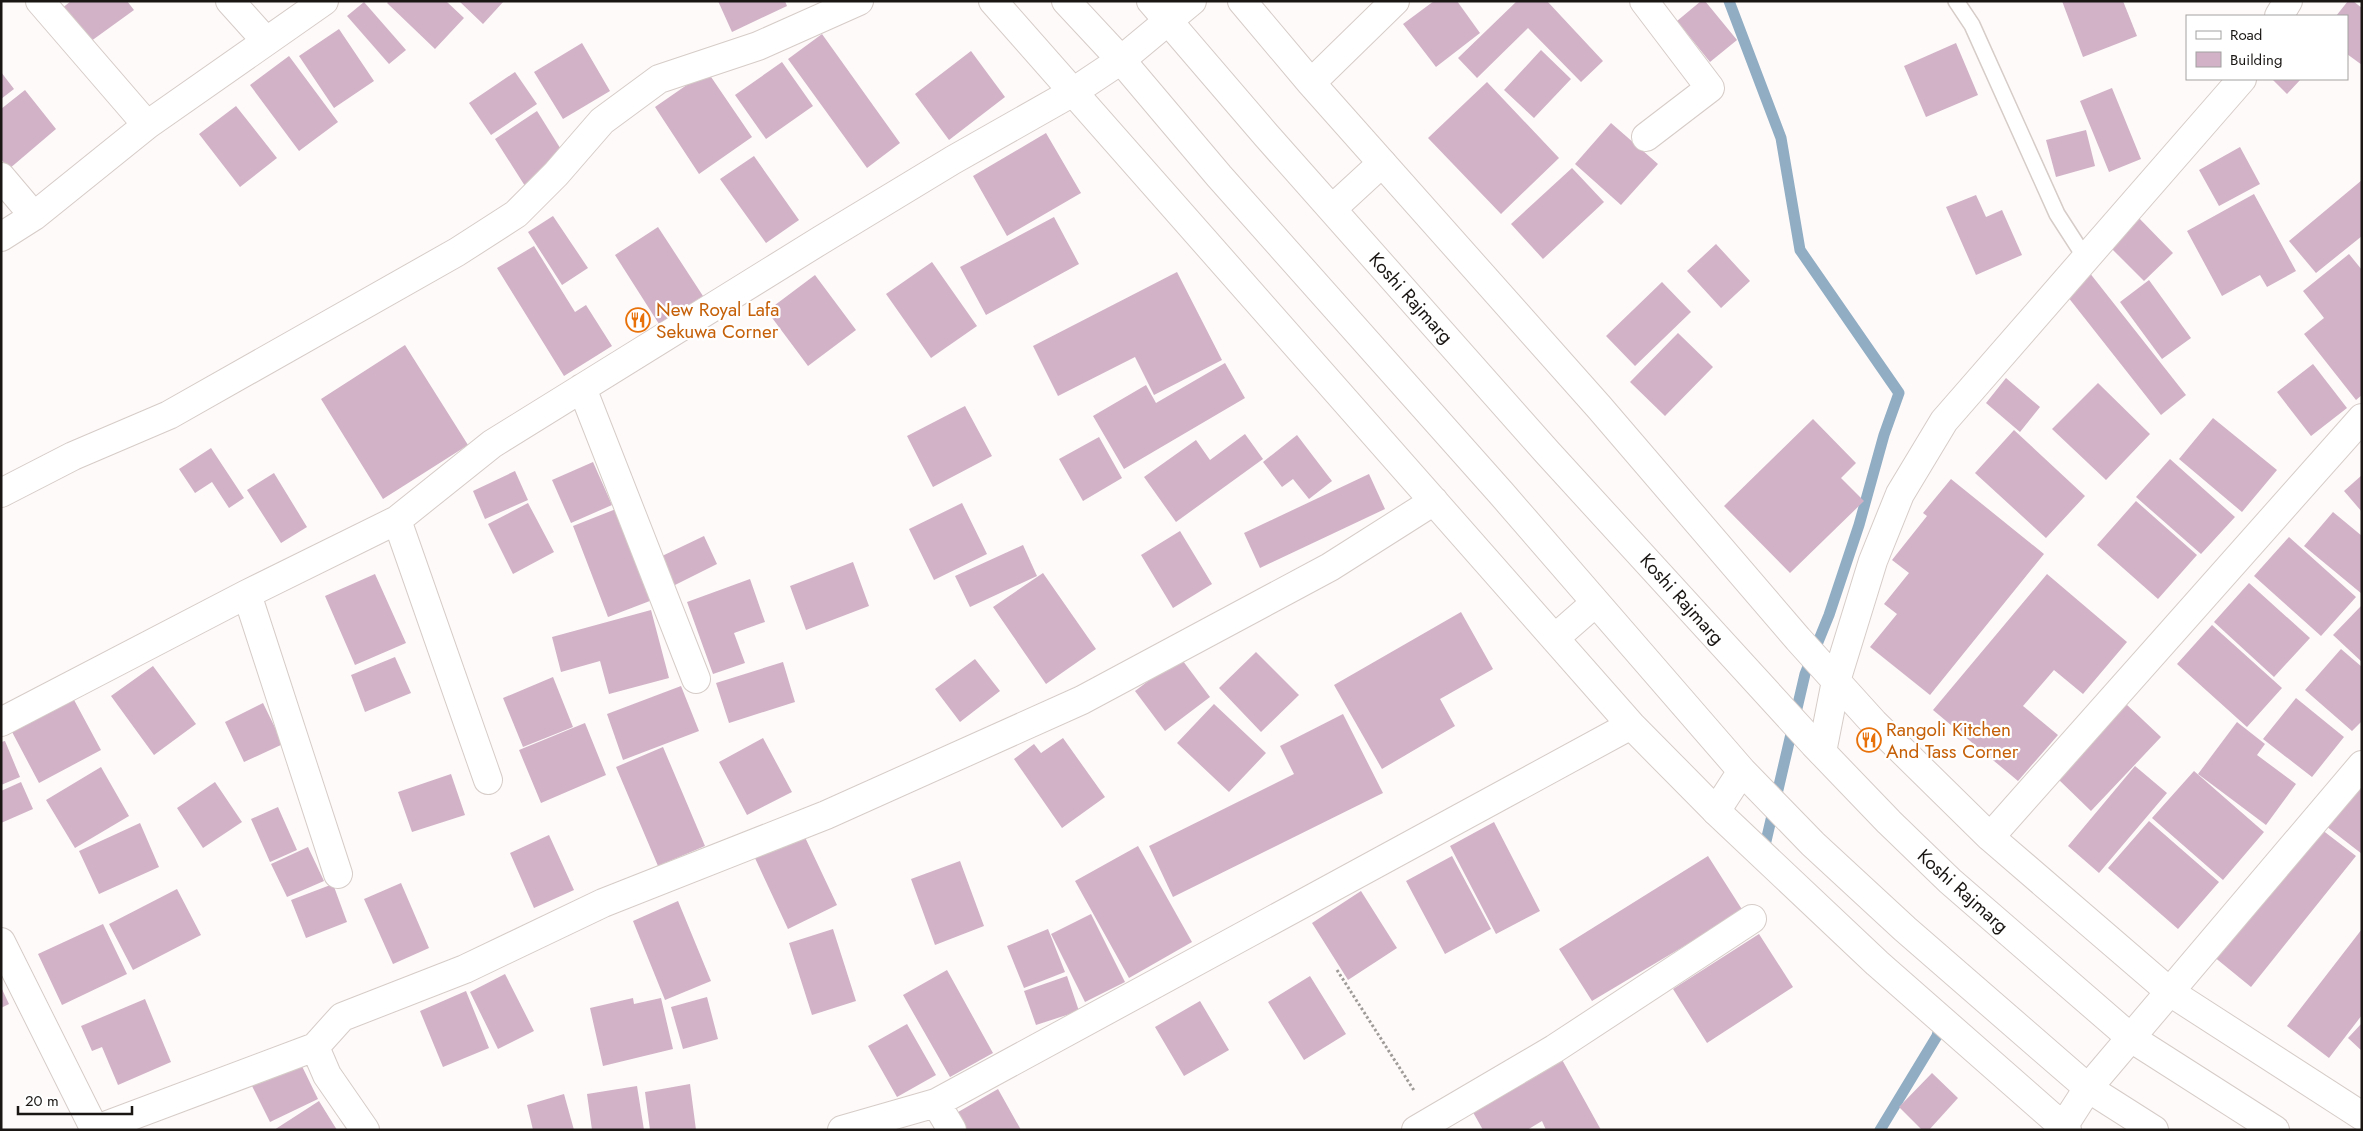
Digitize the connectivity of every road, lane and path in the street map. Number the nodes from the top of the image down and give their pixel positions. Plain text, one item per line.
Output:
1 (40, 1) edge
2 (230, 1) edge
3 (324, 1) edge
4 (859, 1) edge
5 (993, 1) edge
6 (1066, 1) edge
7 (1151, 1) edge
8 (1192, 1) edge
9 (1242, 1) edge
10 (1395, 1) edge
11 (1644, 1) edge
12 (1956, 1) edge
13 (2288, 1) edge
14 (2280, 15) edge
15 (1170, 21) junction
16 (266, 41) junction
17 (1121, 60) junction
18 (2241, 80) edge
19 (1311, 83) junction
20 (1073, 92) junction
21 (146, 125) junction
22 (1646, 137) dead end
23 (1382, 163) junction
24 (1, 177) edge
25 (1332, 210) junction
26 (34, 216) junction
27 (1, 237) edge
28 (2086, 259) junction
29 (582, 388) junction
30 (2362, 418) edge
31 (1, 493) edge
32 (1434, 501) junction
33 (397, 520) junction
34 (247, 594) junction
35 (1595, 603) junction
36 (1555, 638) junction
37 (1831, 674) junction
38 (696, 679) dead end
39 (1, 722) edge
40 (1631, 725) junction
41 (1818, 748) junction
42 (2362, 765) edge
43 (1748, 777) junction
44 (488, 780) dead end
45 (1716, 811) junction
46 (1990, 837) junction
47 (338, 874) dead end
48 (1752, 919) dead end
49 (1, 942) edge
50 (1338, 970) dead end
51 (2170, 992) junction
52 (2131, 1038) junction
53 (315, 1047) junction
54 (2088, 1088) junction
55 (936, 1103) junction
56 (2362, 1116) edge
57 (1424, 1125) edge
58 (2063, 1129) edge
59 (94, 1130) edge
60 (365, 1130) edge
61 (842, 1130) edge
62 (952, 1130) edge
63 (2154, 1130) edge
64 (2275, 1130) edge

1 - 21 street
2 - 16 street
3 - 16 street
4 - 31 street
5 - 20 street
6 - 17 street
7 - 15 street, Koshi Rajmarg
8 - 15 street
9 - 19 street
10 - 19 street
11 - 22 street
12 - 28 lane
13 - 14 street
15 - 17 street
15 - 25 street, Koshi Rajmarg
16 - 21 street
17 - 20 street
17 - 35 street
18 - 28 street
19 - 23 street
20 - 29 street
20 - 32 street
21 - 26 street
23 - 25 street
23 - 37 street
24 - 26 street
25 - 41 street, Koshi Rajmarg
26 - 27 street
28 - 37 street
29 - 33 street
29 - 38 street
30 - 46 street
32 - 36 street
32 - 53 street
33 - 34 street
33 - 44 street
34 - 39 street
34 - 47 street
35 - 36 street
35 - 43 street
36 - 40 street
37 - 41 street
37 - 46 street
40 - 45 street
40 - 55 street
41 - 52 street, Koshi Rajmarg
42 - 51 street
43 - 45 street
43 - 54 street
45 - 58 street
46 - 51 street
48 - 57 street
49 - 59 street
50 - 57 path
51 - 52 street
51 - 56 street
52 - 54 street
52 - 64 street, Koshi Rajmarg
53 - 59 street
53 - 60 street
54 - 58 street
54 - 63 street
55 - 61 street
55 - 62 street

